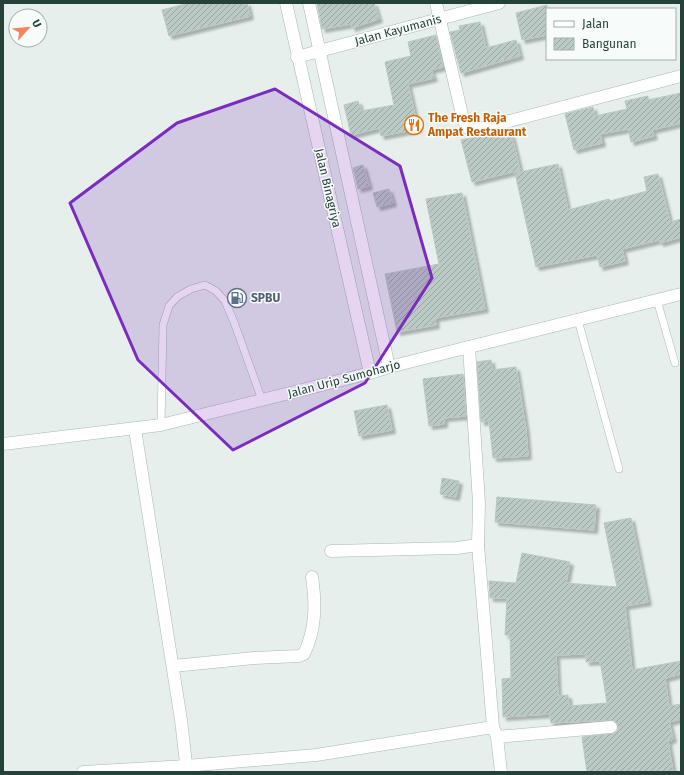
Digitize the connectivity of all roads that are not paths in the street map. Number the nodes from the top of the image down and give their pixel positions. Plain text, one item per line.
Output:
1 (286, 3) edge
2 (309, 3) edge
3 (436, 3) edge
4 (499, 3) edge
5 (440, 19) junction
6 (319, 52) junction
7 (297, 57) junction
8 (681, 76) edge
9 (340, 142) junction
10 (318, 147) junction
11 (681, 294) edge
12 (657, 300) junction
13 (578, 320) junction
14 (469, 347) junction
15 (677, 359) edge
16 (389, 367) junction
17 (370, 373) junction
18 (262, 400) junction
19 (161, 425) junction
20 (135, 429) junction
21 (3, 444) edge
22 (618, 469) dead end
23 (478, 545) junction
24 (331, 551) dead end
25 (312, 577) dead end
26 (173, 666) junction
27 (611, 727) dead end
28 (495, 732) junction
29 (187, 769) edge
30 (83, 772) edge
31 (501, 772) edge

1 - 7 street, Jalan Binagriya
2 - 6 street, Jalan Binagriya
3 - 5 street
4 - 5 street, Jalan Kayumanis
5 - 6 street, Jalan Kayumanis
5 - 8 street
6 - 7 street, Jalan Kayumanis
6 - 9 street, Jalan Binagriya
7 - 10 street, Jalan Binagriya
9 - 10 street
9 - 16 street, Jalan Binagriya
10 - 17 street, Jalan Binagriya
11 - 12 street, Jalan Urip Sumoharjo
12 - 13 street, Jalan Urip Sumoharjo
12 - 15 lane
13 - 14 street, Jalan Urip Sumoharjo
13 - 22 lane
14 - 16 street, Jalan Urip Sumoharjo
14 - 23 street
16 - 17 street, Jalan Urip Sumoharjo
17 - 18 street, Jalan Urip Sumoharjo
18 - 19 street, Jalan Urip Sumoharjo
18 - 19 lane
19 - 20 street, Jalan Urip Sumoharjo
20 - 21 street, Jalan Urip Sumoharjo
20 - 26 street
23 - 24 street
23 - 28 street
25 - 26 street
26 - 29 street
27 - 28 street
28 - 29 street
28 - 31 street
29 - 30 street

